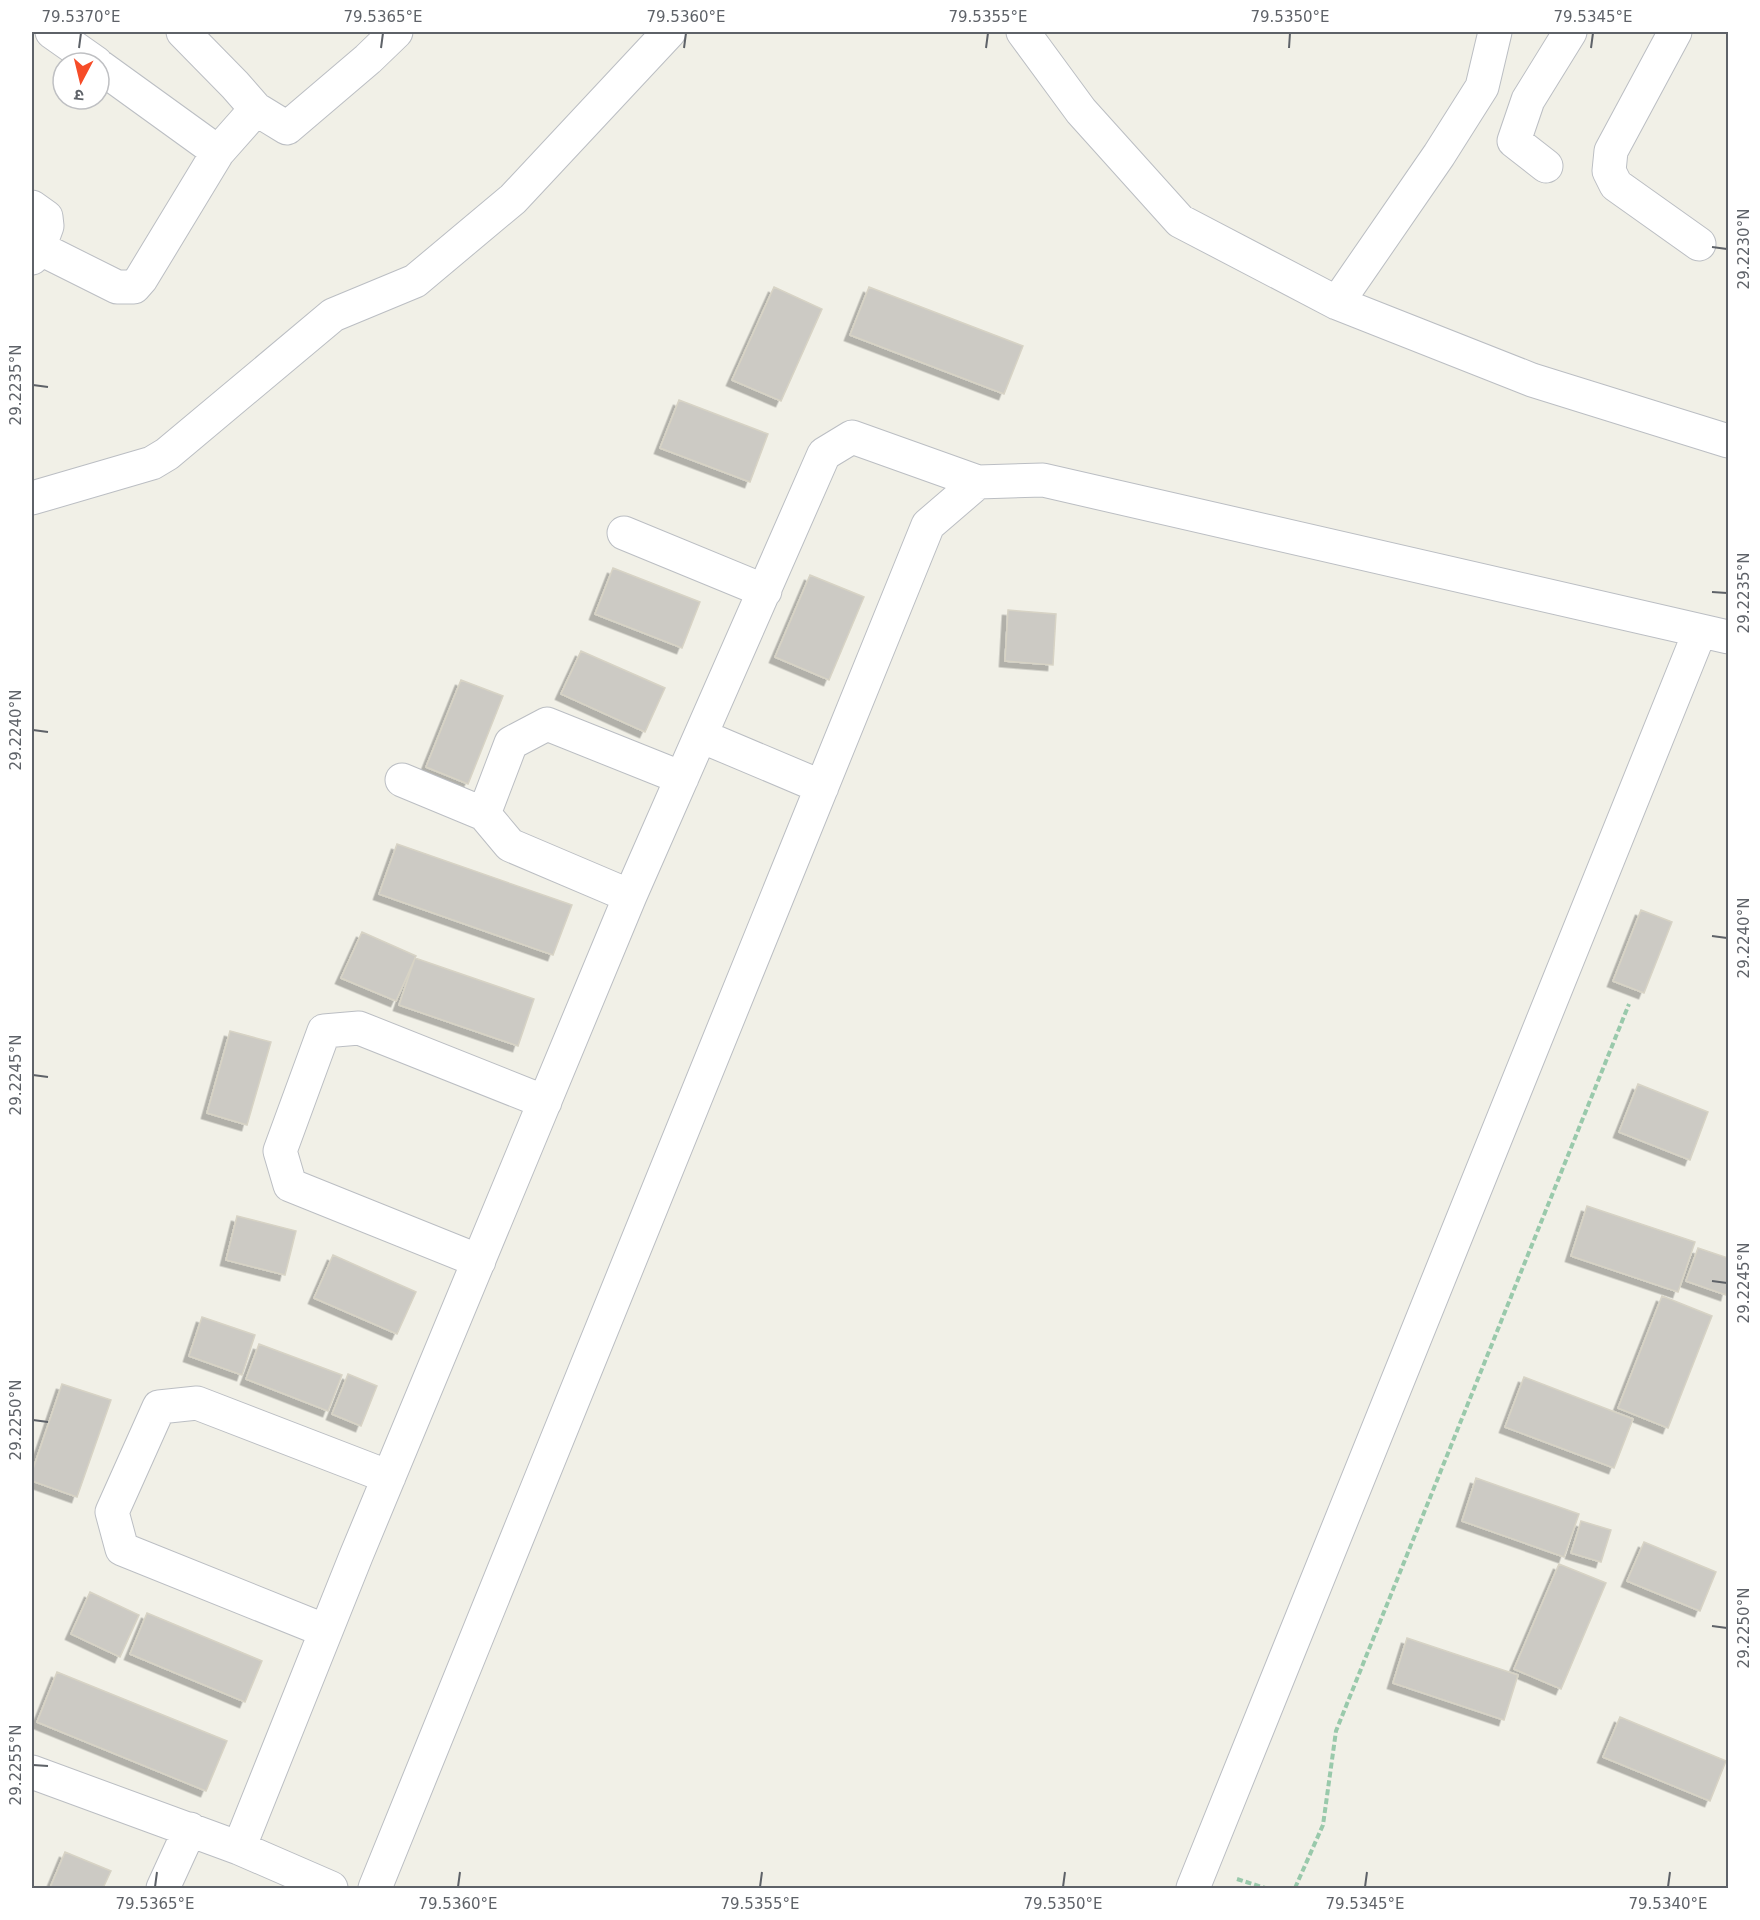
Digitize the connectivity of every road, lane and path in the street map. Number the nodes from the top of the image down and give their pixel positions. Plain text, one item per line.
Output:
1 (52, 32) edge
2 (183, 32) edge
3 (396, 32) edge
4 (669, 32) edge
5 (1023, 32) edge
6 (1495, 32) edge
7 (1570, 32) edge
8 (1676, 32) edge
9 (79, 51) edge
10 (111, 74) edge
11 (256, 109) junction
12 (218, 152) junction
13 (1546, 166) dead end
14 (32, 207) edge
15 (1700, 244) dead end
16 (35, 253) edge
17 (1337, 303) junction
18 (1728, 441) edge
19 (978, 482) junction
20 (32, 498) edge
21 (624, 533) dead end
22 (765, 591) junction
23 (1714, 634) edge
24 (701, 736) junction
25 (682, 777) junction
26 (402, 780) dead end
27 (822, 787) junction
28 (484, 814) junction
29 (630, 896) junction
30 (1629, 1004) dead end
31 (545, 1102) junction
32 (479, 1261) junction
33 (389, 1477) junction
34 (326, 1631) junction
35 (32, 1772) edge
36 (190, 1829) junction
37 (239, 1848) junction
38 (163, 1888) edge
39 (331, 1888) edge
40 (375, 1888) edge
41 (1193, 1888) edge
42 (1295, 1888) edge

1 - 9 street
2 - 11 street
3 - 11 street
4 - 20 street
5 - 17 street
6 - 17 street
7 - 13 street
8 - 15 street
10 - 12 street
11 - 12 street
12 - 16 street
14 - 16 street
17 - 18 street
19 - 22 street
19 - 23 street
19 - 27 street
21 - 22 street
22 - 24 street
23 - 41 street
24 - 25 street
24 - 27 street
25 - 28 street
25 - 29 street
26 - 28 street
27 - 40 street
28 - 29 street
29 - 31 street
30 - 42 path
31 - 32 street
31 - 32 street
32 - 33 street
33 - 34 street
33 - 34 street
34 - 37 street
35 - 36 street
36 - 37 street
36 - 38 street
37 - 39 street

